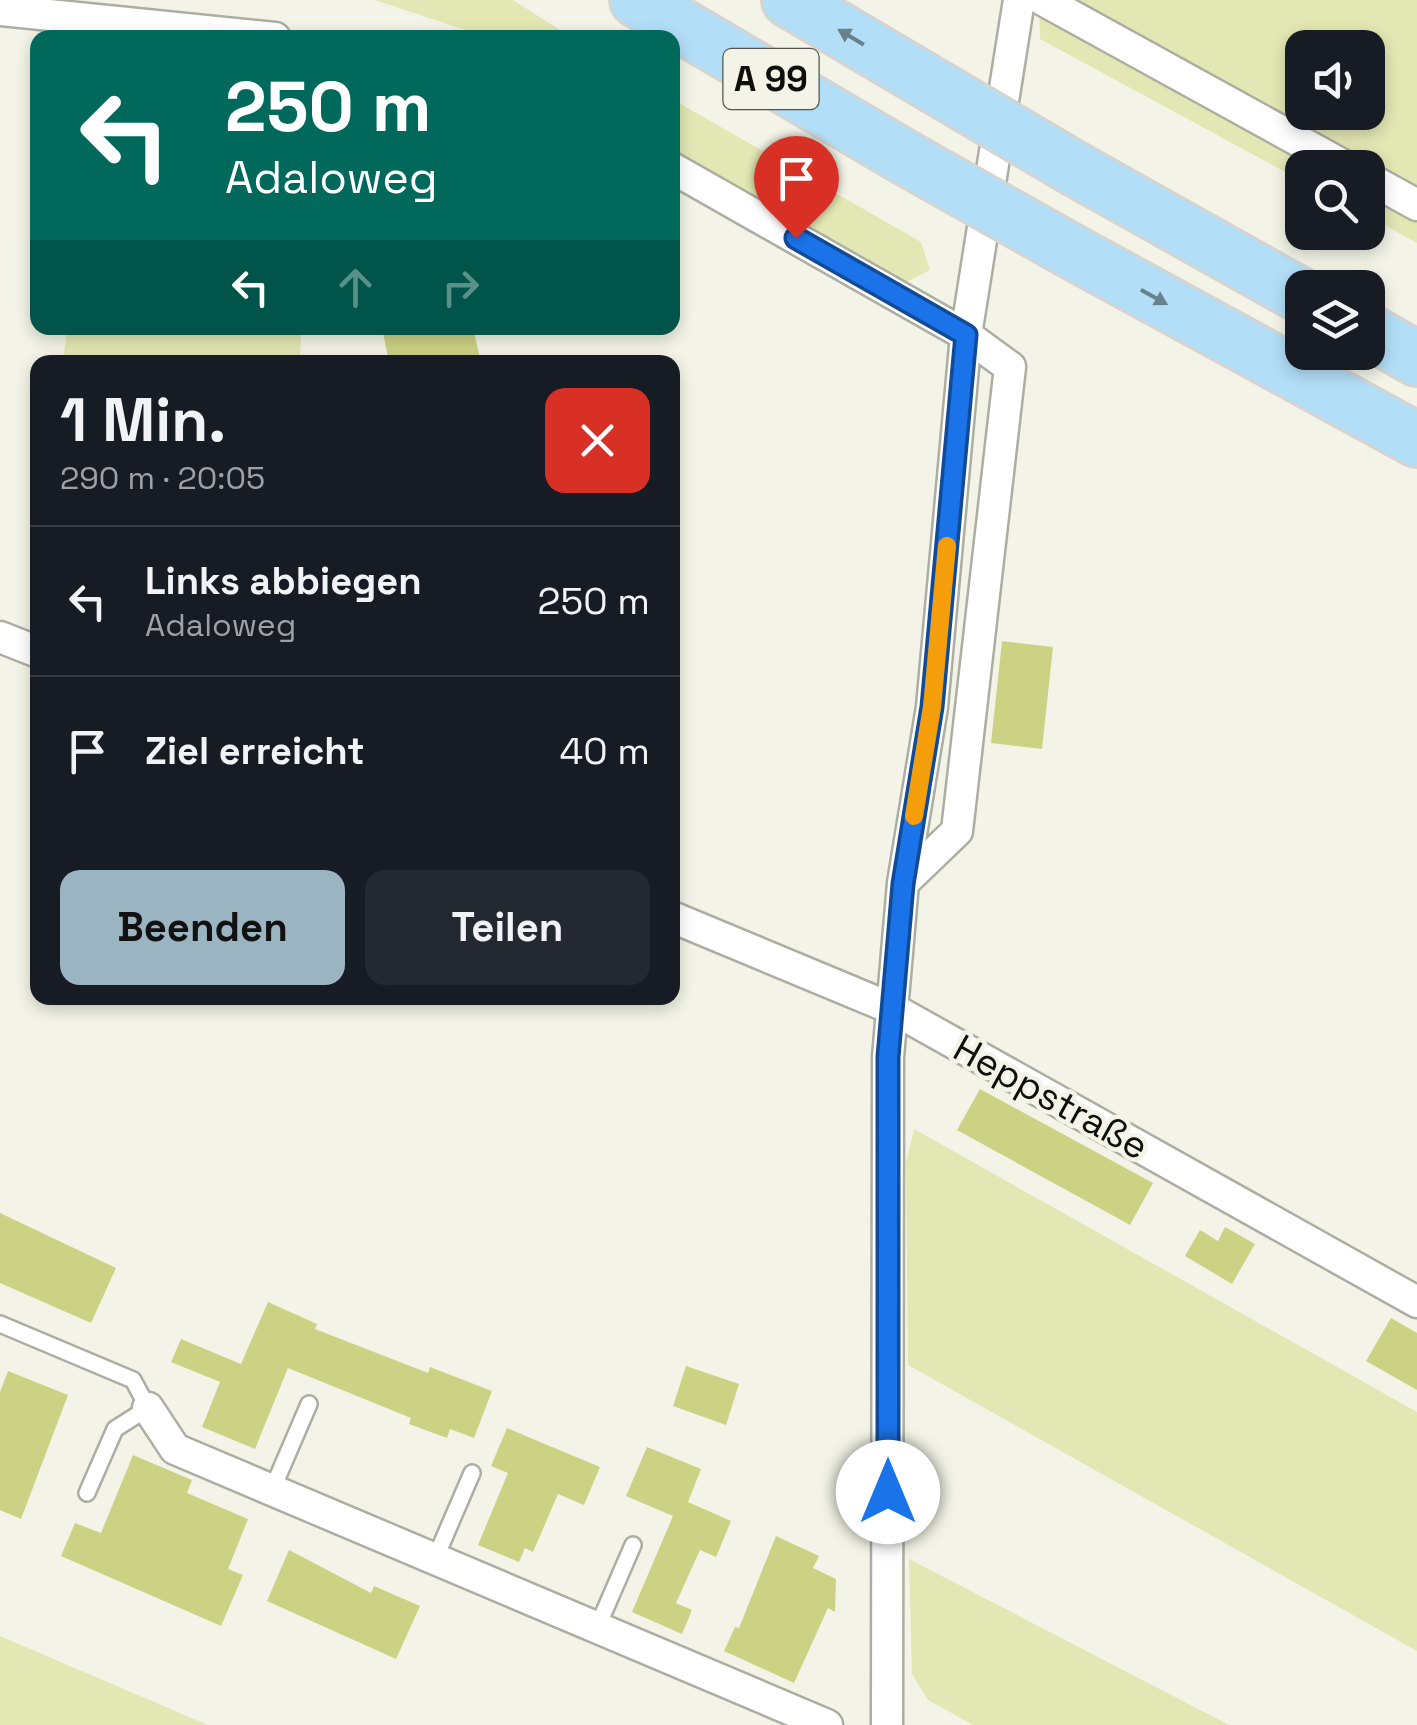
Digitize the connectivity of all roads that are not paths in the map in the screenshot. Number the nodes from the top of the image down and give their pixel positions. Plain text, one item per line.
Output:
1 (637, 0) edge
2 (789, 0) edge
3 (1019, 0) edge
4 (1043, 0) edge
5 (0, 10) edge
6 (84, 28) edge
7 (122, 30) edge
8 (1315, 150) edge
9 (680, 173) edge
10 (1385, 187) edge
11 (1417, 205) edge
12 (1285, 286) edge
13 (966, 335) junction
14 (1385, 341) edge
15 (1417, 358) edge
16 (1417, 440) edge
17 (0, 637) edge
18 (30, 649) edge
19 (903, 884) junction
20 (680, 920) edge
21 (892, 1009) junction
22 (1417, 1302) edge
23 (0, 1324) edge
24 (309, 1404) dead end
25 (148, 1408) junction
26 (472, 1473) dead end
27 (272, 1490) junction
28 (87, 1493) dead end
29 (633, 1545) dead end
30 (435, 1559) junction
31 (597, 1628) junction
32 (828, 1725) edge
33 (887, 1725) edge

1 -> 16 highway, A 99, bridge
12 -> 2 highway, A 99, bridge
3 - 13 street
4 - 8 street
5 - 6 street
6 - 7 street
9 - 13 street
10 - 11 street
13 - 19 street
13 - 19 street
14 - 15 highway
17 - 18 street
19 - 21 street
20 - 21 street, Heppstraße
21 - 22 street, Heppstraße
21 - 33 street
23 - 25 lane
24 - 27 lane
25 - 27 street
25 - 28 lane
26 - 30 lane
27 - 30 street
29 - 31 lane
30 - 31 street
31 - 32 street

